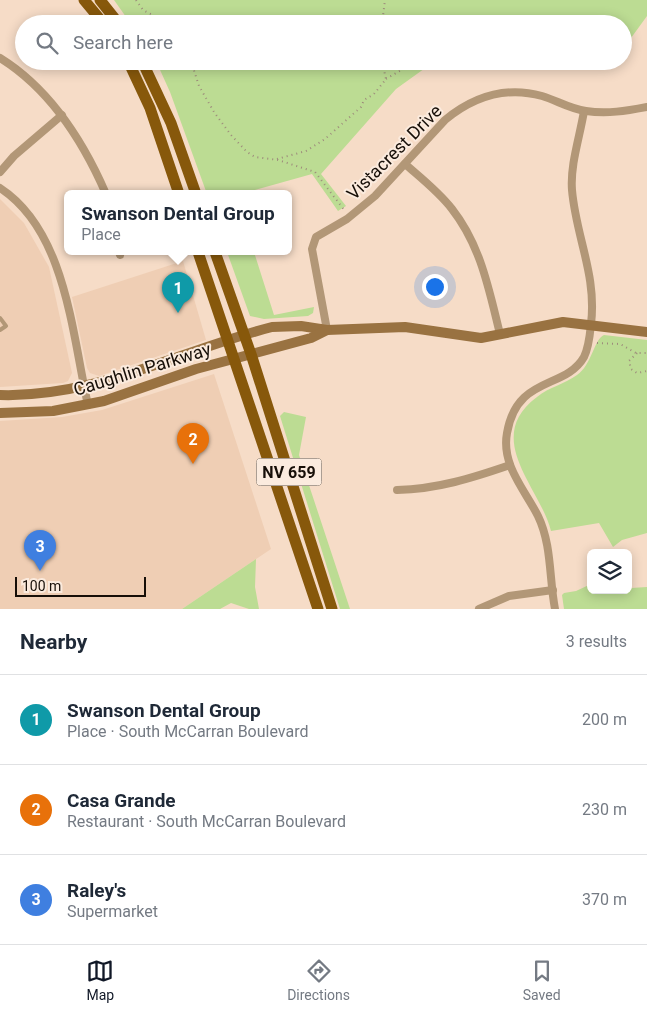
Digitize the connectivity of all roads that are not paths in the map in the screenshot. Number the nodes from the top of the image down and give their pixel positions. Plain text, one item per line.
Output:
1 (84, 0) edge
2 (100, 0) edge
3 (96, 15) edge
4 (112, 15) edge
5 (0, 58) edge
6 (132, 70) edge
7 (146, 70) edge
8 (647, 107) edge
9 (584, 111) junction
10 (62, 116) junction
11 (405, 164) junction
12 (0, 172) edge
13 (0, 188) edge
14 (104, 190) edge
15 (178, 190) edge
16 (195, 190) edge
17 (199, 255) edge
18 (216, 255) edge
19 (0, 318) edge
20 (591, 325) junction
21 (0, 330) edge
22 (327, 330) junction
23 (647, 332) edge
24 (500, 334) junction
25 (243, 336) junction
26 (227, 342) junction
27 (251, 354) junction
28 (234, 358) junction
29 (84, 387) junction
30 (0, 395) edge
31 (88, 405) junction
32 (0, 413) edge
33 (510, 465) junction
34 (397, 490) dead end
35 (553, 590) junction
36 (318, 609) edge
37 (332, 609) edge
38 (479, 609) edge
39 (556, 609) edge

1 - 3 main road
2 - 4 main road
5 - 10 street
6 - 15 main road
7 - 16 main road
8 - 9 street, Vistacrest Drive
9 - 11 street, Vistacrest Drive
9 - 20 street
10 - 12 street
10 - 14 street
11 - 22 street, Vistacrest Drive
11 - 24 street
13 - 29 street
17 - 26 main road, NV 659
18 - 25 main road, NV 659
19 - 21 lane
20 - 23 street
20 - 24 street
20 - 33 street
22 - 24 street
22 - 25 street, Caughlin Parkway
22 - 27 street, Caughlin Parkway
25 - 26 street, Caughlin Parkway
25 - 27 main road, NV 659
26 - 28 main road, NV 659
26 - 29 street, Caughlin Parkway
27 - 28 street, Caughlin Parkway
27 - 37 main road, NV 659
28 - 31 street, Caughlin Parkway
28 - 36 main road, NV 659
29 - 30 street, Caughlin Parkway
29 - 31 street
31 - 32 street, Caughlin Parkway
33 - 34 street
33 - 35 street
35 - 38 street
35 - 39 street

